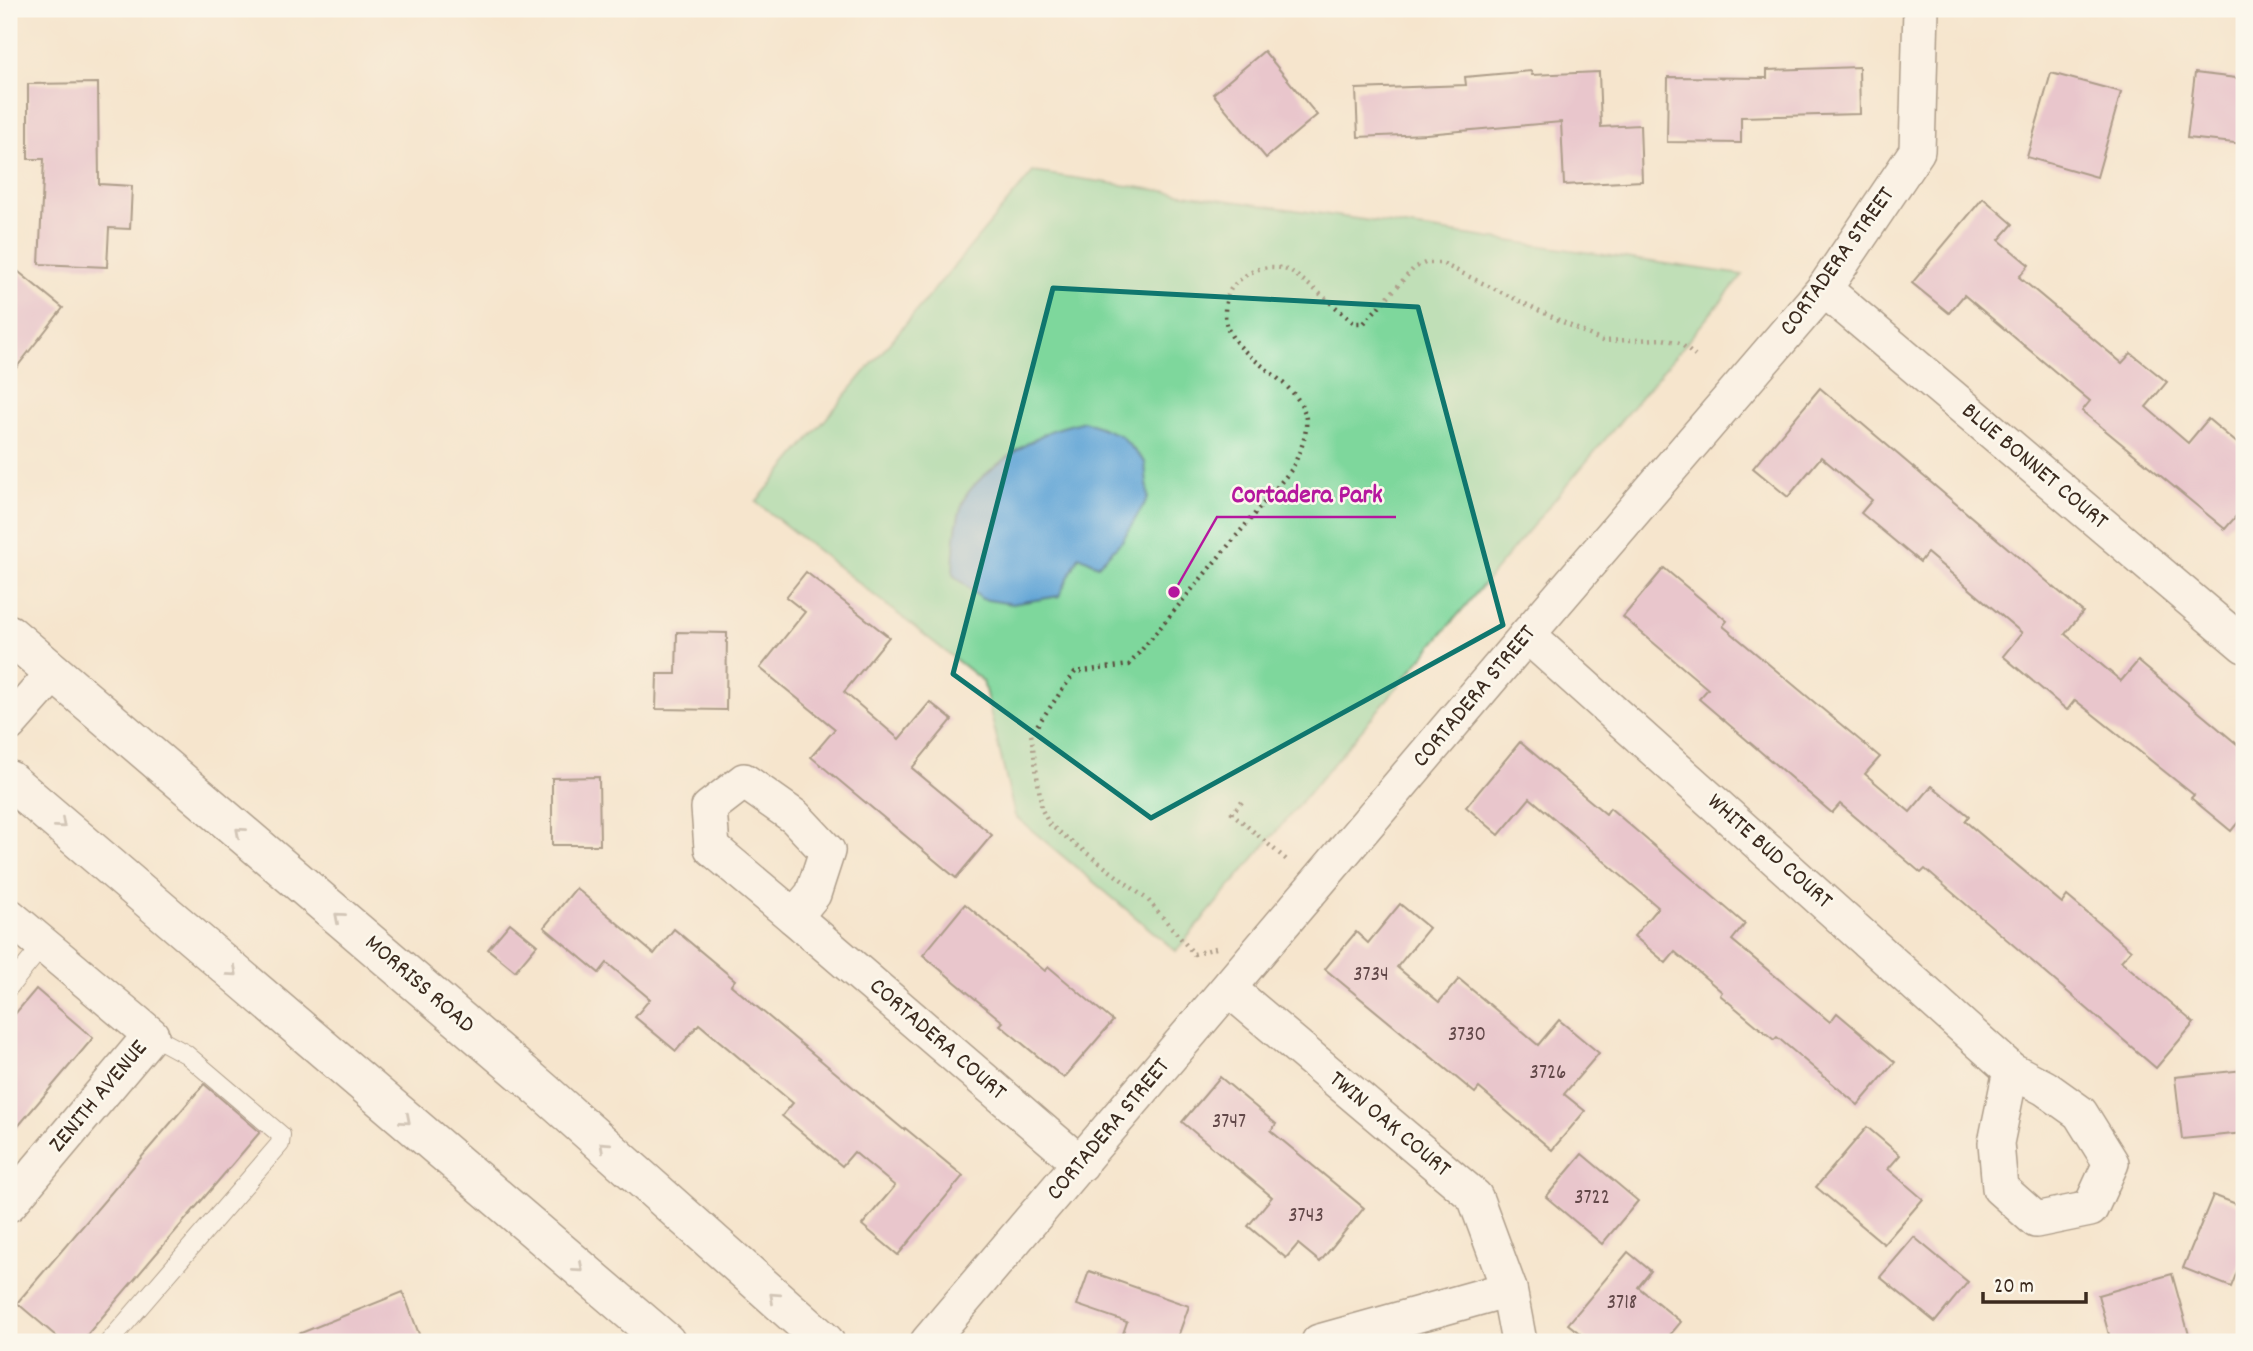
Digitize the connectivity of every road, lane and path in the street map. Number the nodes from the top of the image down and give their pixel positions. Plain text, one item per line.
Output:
1 (1920, 9) edge
2 (1824, 289) junction
3 (1695, 356) dead end
4 (9, 634) edge
5 (1527, 635) junction
6 (2244, 645) edge
7 (54, 673) junction
8 (9, 724) edge
9 (9, 780) edge
10 (1242, 802) dead end
11 (1290, 863) dead end
12 (9, 916) edge
13 (794, 917) dead end
14 (43, 945) junction
15 (1217, 948) dead end
16 (9, 987) edge
17 (1228, 989) junction
18 (151, 1035) junction
19 (2011, 1070) dead end
20 (1081, 1164) junction
21 (9, 1204) edge
22 (1509, 1289) junction
23 (109, 1342) edge
24 (666, 1342) edge
25 (825, 1342) edge
26 (928, 1342) edge
27 (1319, 1342) edge
28 (1519, 1342) edge

1 - 2 street, CORTADERA STREET
2 - 5 street, CORTADERA STREET
2 - 6 street, BLUE BONNET COURT
3 - 15 path
4 - 7 main road, MORRISS ROAD
5 - 17 street, CORTADERA STREET
5 - 19 street, WHITE BUD COURT
7 - 8 street
25 -> 7 main road, MORRISS ROAD
9 -> 24 main road
10 - 11 path
12 - 14 street, ZENITH AVENUE
13 - 20 street, CORTADERA COURT
14 - 16 lane
14 - 18 street, ZENITH AVENUE
17 - 20 street, CORTADERA STREET
17 - 22 street, TWIN OAK COURT
18 - 21 street, ZENITH AVENUE
18 - 23 lane
20 - 26 street, CORTADERA STREET
22 - 27 street
22 - 28 street, TWIN OAK COURT

